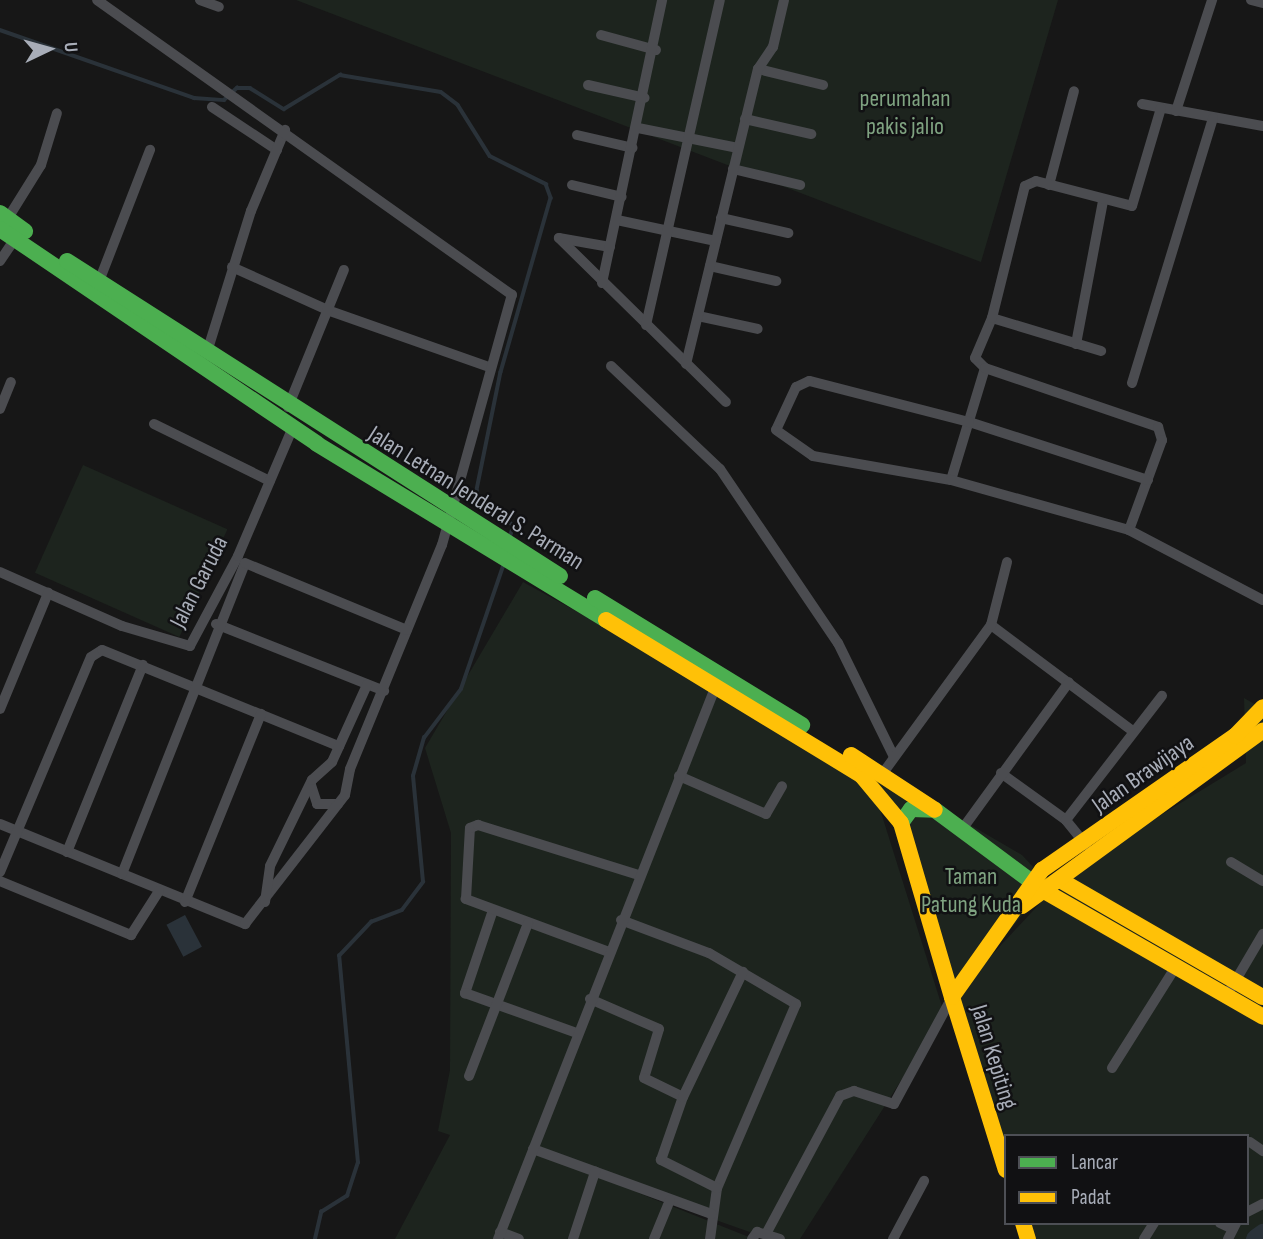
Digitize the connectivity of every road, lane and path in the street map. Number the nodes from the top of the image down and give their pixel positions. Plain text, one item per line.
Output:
1 (97, 0) edge
2 (200, 0) edge
3 (662, 0) edge
4 (720, 0) edge
5 (784, 0) edge
6 (1212, 0) edge
7 (1251, 0) edge
8 (1263, 3) edge
9 (219, 7) dead end
10 (601, 35) dead end
11 (656, 50) junction
12 (758, 69) junction
13 (588, 85) dead end
14 (822, 85) dead end
15 (1074, 91) dead end
16 (645, 98) junction
17 (1142, 104) dead end
18 (212, 107) dead end
19 (1161, 108) junction
20 (1175, 111) junction
21 (57, 113) dead end
22 (1213, 118) junction
23 (746, 119) junction
24 (1263, 126) edge
25 (638, 128) junction
26 (285, 130) junction
27 (811, 134) dead end
28 (577, 135) dead end
29 (686, 138) junction
30 (633, 148) junction
31 (738, 148) junction
32 (150, 150) dead end
33 (277, 150) junction
34 (733, 169) junction
35 (572, 185) dead end
36 (800, 185) dead end
37 (1049, 185) junction
38 (622, 197) junction
39 (1104, 201) junction
40 (721, 218) junction
41 (3, 220) edge
42 (617, 220) junction
43 (666, 230) junction
44 (788, 233) dead end
45 (15, 239) junction
46 (716, 241) junction
47 (610, 247) junction
48 (0, 261) edge
49 (232, 267) junction
50 (710, 267) junction
51 (344, 270) dead end
52 (776, 282) dead end
53 (602, 283) junction
54 (98, 284) junction
55 (330, 311) junction
56 (698, 316) junction
57 (992, 318) junction
58 (646, 325) junction
59 (758, 329) dead end
60 (1076, 344) junction
61 (1101, 351) dead end
62 (206, 355) junction
63 (686, 364) junction
64 (611, 366) dead end
65 (489, 367) junction
66 (985, 368) junction
67 (11, 382) dead end
68 (1132, 383) dead end
69 (726, 402) dead end
70 (288, 407) junction
71 (0, 409) edge
72 (969, 422) junction
73 (154, 424) dead end
74 (293, 427) junction
75 (951, 480) junction
76 (1147, 480) junction
77 (270, 481) junction
78 (451, 518) junction
79 (1129, 530) junction
80 (1007, 562) dead end
81 (0, 572) edge
82 (542, 573) junction
83 (48, 593) junction
84 (1263, 600) edge
85 (216, 624) junction
86 (991, 625) junction
87 (407, 630) junction
88 (143, 665) junction
89 (1069, 682) junction
90 (367, 685) junction
91 (197, 687) junction
92 (715, 688) junction
93 (384, 691) junction
94 (1163, 696) dead end
95 (1263, 707) edge
96 (0, 709) edge
97 (261, 714) junction
98 (1130, 729) junction
99 (1263, 730) edge
100 (339, 746) junction
101 (894, 757) junction
102 (883, 773) junction
103 (1001, 774) junction
104 (679, 776) junction
105 (311, 785) junction
106 (782, 786) dead end
107 (338, 804) junction
108 (935, 810) junction
109 (1066, 820) junction
110 (0, 824) edge
111 (901, 824) junction
112 (963, 828) junction
113 (17, 832) junction
114 (1088, 848) junction
115 (66, 852) junction
116 (1231, 862) dead end
117 (0, 872) edge
118 (121, 874) junction
119 (639, 875) junction
120 (1036, 876) junction
121 (1060, 880) junction
122 (0, 881) edge
123 (1263, 881) edge
124 (159, 891) junction
125 (1046, 892) junction
126 (185, 902) junction
127 (265, 902) junction
128 (1022, 906) junction
129 (493, 910) junction
130 (621, 920) junction
131 (528, 923) junction
132 (1263, 934) edge
133 (609, 952) junction
134 (1174, 968) junction
135 (743, 972) junction
136 (1231, 988) junction
137 (952, 997) junction
138 (1263, 997) edge
139 (590, 999) junction
140 (497, 1005) junction
141 (1263, 1017) edge
142 (577, 1033) junction
143 (1112, 1068) dead end
144 (469, 1076) dead end
145 (683, 1097) junction
146 (1250, 1143) dead end
147 (533, 1149) junction
148 (1263, 1151) edge
149 (1004, 1164) edge
150 (595, 1172) junction
151 (924, 1181) dead end
152 (717, 1188) junction
153 (670, 1200) junction
154 (712, 1214) junction
155 (758, 1235) edge
156 (499, 1236) edge
157 (519, 1239) edge
158 (573, 1239) edge
159 (654, 1239) edge
160 (710, 1239) edge
161 (780, 1239) edge
162 (893, 1239) edge

1 - 26 street
2 - 9 street
3 - 11 street
4 - 29 street
5 - 12 street
6 - 20 street
7 - 8 street
10 - 11 street
11 - 16 street
12 - 14 street
12 - 23 street
13 - 16 street
15 - 37 street
16 - 25 street
17 - 19 street
18 - 33 street
19 - 20 street
19 - 39 street
20 - 22 street
21 - 41 street
22 - 24 street
22 - 68 street
23 - 27 street
23 - 31 street
25 - 29 street
25 - 30 street
26 - 33 street
26 - 65 street
28 - 30 street
29 - 31 street
29 - 43 street
30 - 38 street
31 - 34 street
32 - 54 street
33 - 49 street
34 - 36 street
34 - 40 street
35 - 38 street
37 - 39 street
37 - 57 street
38 - 42 street
39 - 60 street
40 - 44 street
40 - 46 street
41 - 45 main road, Jalan Letnan Jenderal S. Parman
41 - 54 main road, Jalan Letnan Jenderal S. Parman
42 - 43 street
42 - 47 street
43 - 46 street
43 - 58 street
45 - 48 street
45 - 74 main road, Jalan Letnan Jenderal S. Parman
46 - 50 street
47 - 53 street
47 - 53 street
49 - 55 street
49 - 62 street
50 - 52 street
50 - 56 street
51 - 55 street
53 - 58 street
54 - 62 main road, Jalan Letnan Jenderal S. Parman
55 - 65 street
55 - 70 street
56 - 59 street
56 - 63 street
57 - 60 street
57 - 66 street
58 - 63 street
60 - 61 street
62 - 70 main road, Jalan Letnan Jenderal S. Parman
63 - 69 street
64 - 101 street
65 - 78 street
66 - 72 street
66 - 76 street
67 - 71 street
70 - 78 main road, Jalan Letnan Jenderal S. Parman
72 - 75 street
72 - 75 street
72 - 76 street
73 - 77 street
74 - 77 street, Jalan Garuda
74 - 78 main road, Jalan Letnan Jenderal S. Parman
75 - 79 street
76 - 79 street
77 - 83 street, Jalan Garuda
78 - 82 main road, Jalan Letnan Jenderal S. Parman
78 - 87 street
79 - 84 street
80 - 86 street
81 - 83 street, Jalan Garuda
82 - 92 main road, Jalan Letnan Jenderal S. Parman
82 - 102 main road, Jalan Letnan Jenderal S. Parman
83 - 96 street
85 - 87 street
85 - 90 street
85 - 91 street
86 - 89 street
86 - 101 street
87 - 93 street
88 - 91 street
88 - 113 street
88 - 115 street
89 - 98 street
89 - 103 street
90 - 93 street
90 - 100 street
91 - 97 street
91 - 118 street
92 - 104 street
92 - 111 main road, Jalan Letnan Jenderal S. Parman
93 - 107 street
94 - 98 street
95 - 114 main road, Jalan Brawijaya
97 - 100 street
97 - 126 street
98 - 109 street
99 - 114 main road, Jalan Brawijaya
100 - 105 street
101 - 102 street
102 - 108 main road, Jalan Letnan Jenderal S. Parman
103 - 109 street
103 - 112 street
104 - 106 street
104 - 119 street
105 - 107 street
105 - 127 street
107 - 127 street
108 - 111 main road
108 - 112 main road, Jalan Letnan Jenderal S. Parman
109 - 114 street
110 - 113 street
111 - 137 main road, Jalan Kepiting
112 - 120 main road, Jalan Letnan Jenderal S. Parman
113 - 115 street
113 - 117 street
114 - 120 main road, Jalan Brawijaya
114 - 121 main road, Jalan Brawijaya
115 - 118 street
116 - 123 street
118 - 124 street
119 - 129 street
119 - 130 street
120 - 121 main road
120 - 125 main road
120 - 128 main road
121 - 125 main road, Jalan Brawijaya
121 - 136 main road
122 - 124 street
124 - 126 street
125 - 128 main road, Jalan Brawijaya
125 - 134 main road
126 - 127 street
128 - 137 main road
129 - 131 street
129 - 140 street
130 - 133 street
130 - 135 street
131 - 133 street
131 - 140 street
132 - 136 street
133 - 139 street
134 - 136 main road
134 - 143 street
135 - 145 street
135 - 152 street
136 - 138 main road
136 - 141 main road
137 - 149 main road, Jalan Kepiting
137 - 155 street
139 - 142 street
139 - 145 street
140 - 142 street
140 - 144 street
142 - 147 street
145 - 152 street
146 - 148 street
147 - 150 street
147 - 156 street
150 - 153 street
150 - 158 street
151 - 162 street
152 - 154 street
153 - 154 street
153 - 159 street
154 - 160 street
155 - 161 street
156 - 157 street

